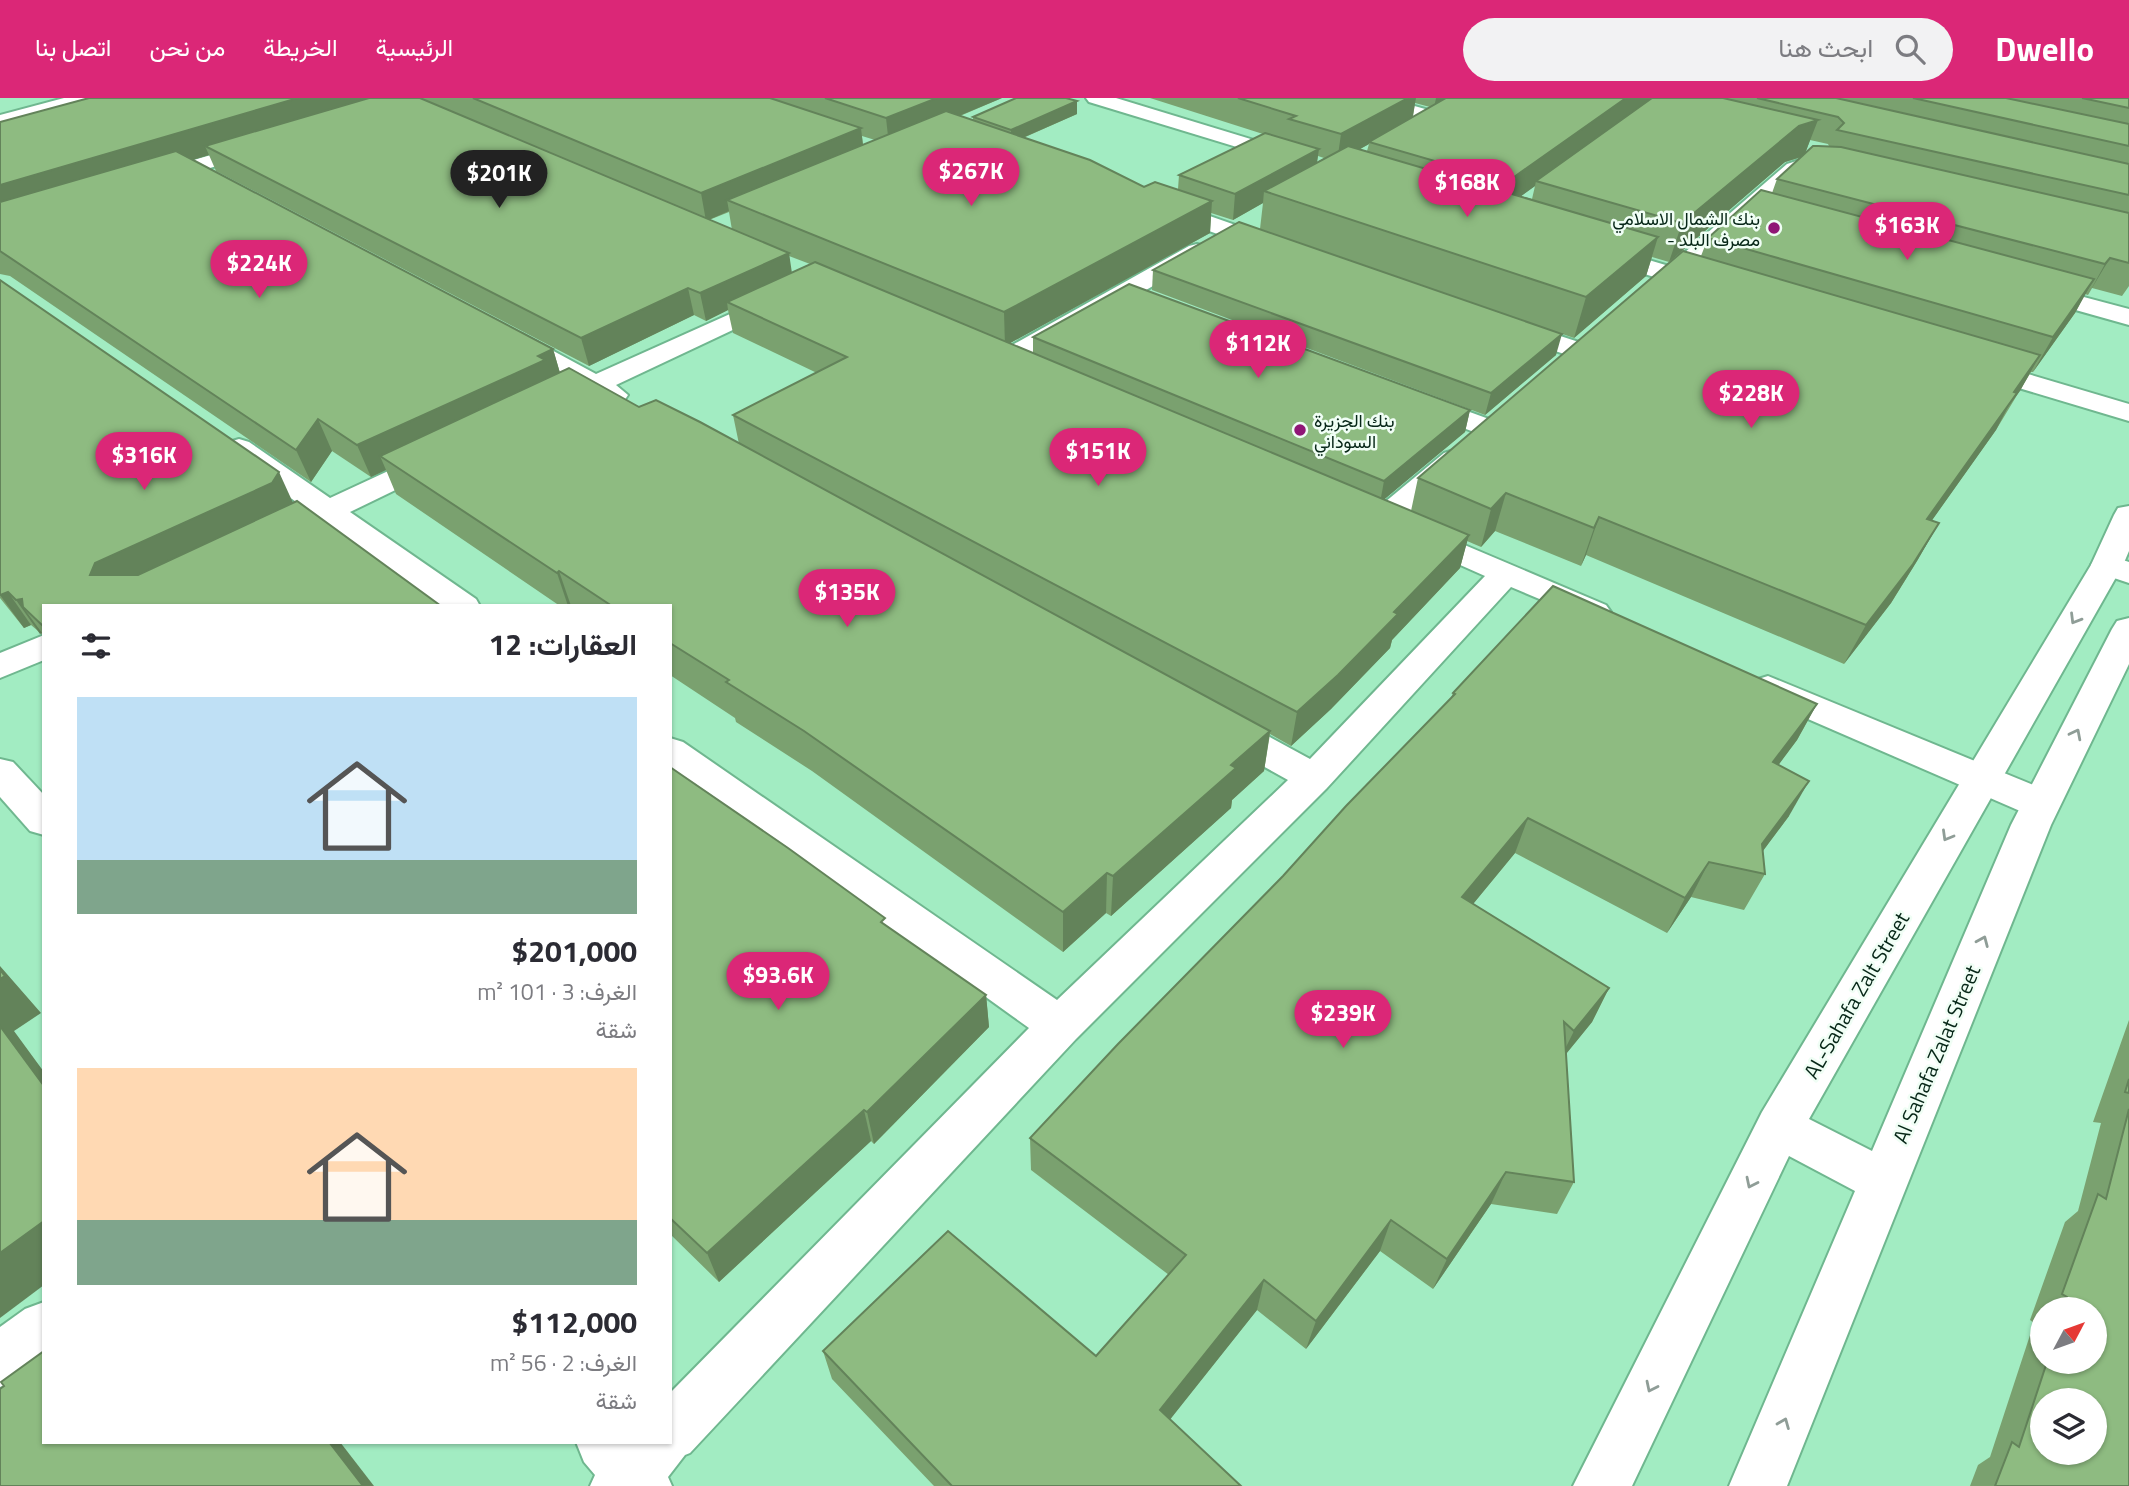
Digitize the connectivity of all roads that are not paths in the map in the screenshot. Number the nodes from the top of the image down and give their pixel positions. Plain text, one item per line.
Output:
1 (86, 98) edge
2 (1096, 98) edge
3 (1364, 98) edge
4 (1460, 105) edge
5 (1436, 118) junction
6 (0, 120) edge
7 (1412, 131) edge
8 (280, 141) edge
9 (1312, 164) edge
10 (190, 168) junction
11 (1844, 170) edge
12 (139, 184) edge
13 (227, 188) edge
14 (1142, 200) edge
15 (1745, 211) junction
16 (1255, 218) dead end
17 (1772, 219) edge
18 (1232, 232) junction
19 (1578, 246) edge
20 (1296, 254) edge
21 (1662, 279) junction
22 (2010, 284) edge
23 (806, 286) edge
24 (1727, 291) edge
25 (1126, 292) junction
26 (1152, 301) edge
27 (2129, 317) edge
28 (1489, 320) edge
29 (485, 325) edge
30 (1007, 359) edge
31 (1955, 360) edge
32 (1555, 373) edge
33 (596, 384) junction
34 (1399, 394) edge
35 (559, 401) edge
36 (644, 411) edge
37 (2129, 413) edge
38 (216, 432) edge
39 (462, 447) edge
40 (329, 510) junction
41 (2129, 515) edge
42 (242, 552) edge
43 (2118, 569) edge
44 (1505, 574) junction
45 (461, 604) edge
46 (1621, 624) edge
47 (2129, 629) edge
48 (42, 647) edge
49 (0, 667) edge
50 (1749, 680) edge
51 (1192, 711) edge
52 (672, 752) edge
53 (0, 772) edge
54 (1314, 778) junction
55 (1980, 780) junction
56 (2041, 804) junction
57 (42, 819) edge
58 (1060, 1027) junction
59 (1779, 1127) junction
60 (1883, 1181) junction
61 (42, 1329) edge
62 (0, 1360) edge
63 (672, 1431) edge
64 (1602, 1486) edge
65 (1758, 1486) edge

1 - 6 main road
2 - 9 main road
3 - 5 main road
4 - 5 main road
5 - 7 main road
8 - 10 main road
10 - 12 main road
10 - 13 main road
11 - 15 main road
14 - 18 main road
15 - 17 main road
15 - 21 main road
16 - 18 main road
18 - 20 main road
18 - 25 main road
19 - 21 main road
21 - 24 main road
22 - 27 main road
23 - 33 main road
25 - 26 main road
25 - 30 main road
28 - 32 main road
29 - 33 main road
31 - 37 main road
33 - 35 main road
33 - 36 main road
34 - 44 main road
38 - 40 main road
39 - 40 main road
40 - 42 main road
40 - 45 main road
41 - 43 main road, AL-Sahafa Zalt Street
43 -> 55 main road, AL-Sahafa Zalt Street
44 - 46 main road
44 - 54 main road
56 -> 47 main road, Al Sahafa Zalat Street
48 - 49 main road
50 - 55 main road
51 - 54 main road
52 - 58 main road
53 - 57 main road
54 - 58 main road
55 - 56 main road
55 -> 59 main road, AL-Sahafa Zalt Street
60 -> 56 main road, Al Sahafa Zalat Street
58 - 63 main road
59 - 60 main road
59 -> 64 main road, AL-Sahafa Zalt Street
65 -> 60 main road, Al Sahafa Zalat Street
61 - 62 main road

